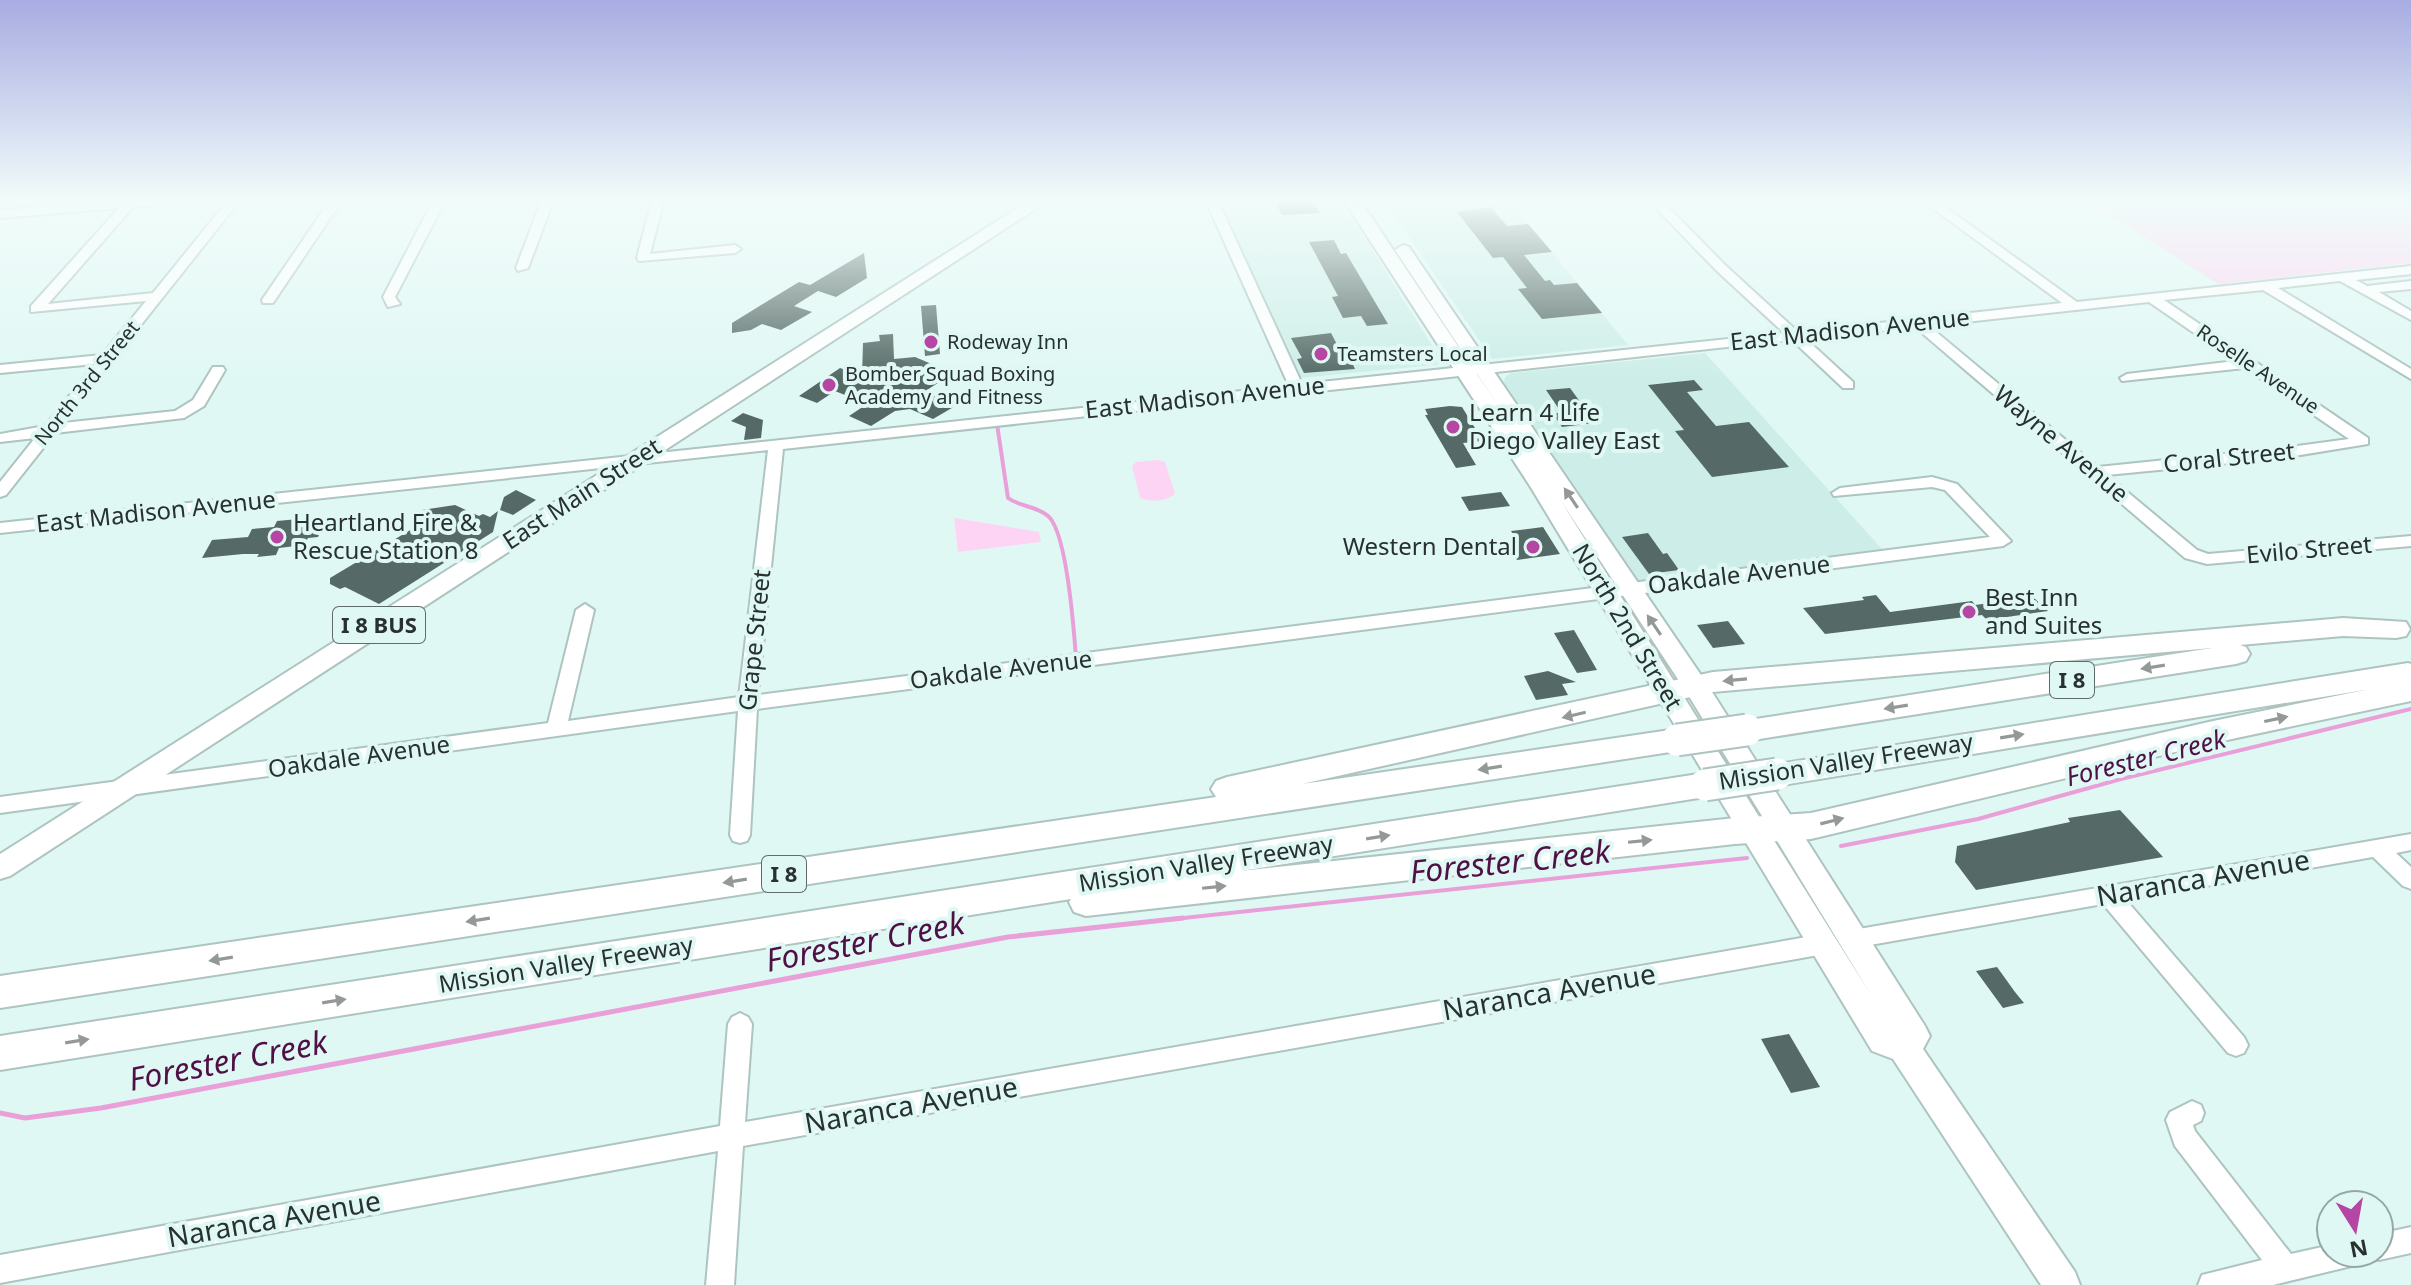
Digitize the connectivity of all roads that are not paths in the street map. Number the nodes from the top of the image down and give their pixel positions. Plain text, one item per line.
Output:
1 (80, 259) edge
2 (187, 259) edge
3 (296, 259) edge
4 (409, 259) edge
5 (525, 259) edge
6 (949, 259) edge
7 (1238, 259) edge
8 (1389, 259) edge
9 (1409, 259) edge
10 (1712, 259) edge
11 (2009, 259) edge
12 (1393, 265) junction
13 (522, 268) dead end
14 (2411, 270) edge
15 (2342, 277) junction
16 (1424, 279) junction
17 (2411, 285) edge
18 (2266, 286) junction
19 (2366, 290) junction
20 (157, 296) junction
21 (2152, 298) junction
22 (268, 300) dead end
23 (393, 304) dead end
24 (2074, 306) junction
25 (2411, 316) edge
26 (1918, 323) junction
27 (1796, 335) junction
28 (107, 359) junction
29 (2249, 363) junction
30 (0, 369) edge
31 (218, 370) dead end
32 (1473, 370) junction
33 (2411, 375) edge
34 (2127, 378) dead end
35 (1848, 385) dead end
36 (1297, 388) junction
37 (51, 429) junction
38 (0, 438) edge
39 (2363, 441) joint
40 (776, 446) junction
41 (634, 461) junction
42 (2093, 472) junction
43 (0, 492) edge
44 (1840, 493) dead end
45 (0, 528) edge
46 (2411, 541) edge
47 (2207, 559) joint
48 (1630, 589) junction
49 (1605, 592) junction
50 (585, 610) dead end
51 (2404, 628) edge
52 (2411, 673) edge
53 (1681, 690) junction
54 (2411, 691) edge
55 (748, 703) junction
56 (556, 731) junction
57 (124, 789) junction
58 (0, 805) edge
59 (1769, 828) junction
60 (740, 835) dead end
61 (2411, 842) edge
62 (2378, 849) junction
63 (874, 861) junction
64 (0, 868) edge
65 (2411, 880) edge
66 (2108, 895) junction
67 (914, 911) junction
68 (1838, 941) junction
69 (0, 992) edge
70 (740, 1024) dead end
71 (2236, 1045) dead end
72 (0, 1053) edge
73 (2192, 1113) dead end
74 (732, 1137) junction
75 (2315, 1264) edge
76 (0, 1269) edge
77 (2273, 1276) edge
78 (720, 1285) edge
79 (2062, 1285) edge
80 (2212, 1285) edge

1 - 20 street
2 - 20 street, North 3rd Street
3 - 22 street
4 - 23 street
5 - 13 street
6 - 41 main road, East Main Street / I 8 BUS
7 - 36 street
8 - 12 main road, North 2nd Street
9 - 16 main road, North 2nd Street
10 - 27 street
11 - 24 street
12 - 16 main road
12 - 32 main road, North 2nd Street
14 - 15 street, East Madison Avenue
15 - 18 street, East Madison Avenue
15 - 19 street
16 - 32 main road, North 2nd Street
17 - 19 street
18 - 21 street, East Madison Avenue
18 - 33 street
19 - 25 street
20 - 28 street, North 3rd Street
21 - 24 street, East Madison Avenue
21 - 29 street, Roselle Avenue
24 - 26 street, East Madison Avenue
26 - 27 street, East Madison Avenue
26 - 42 street, Wayne Avenue
27 - 32 street, East Madison Avenue
27 - 35 street
28 - 30 street
28 - 37 street, North 3rd Street
29 - 34 street
29 - 39 street, Roselle Avenue
31 - 37 street
32 - 36 street, East Madison Avenue
48 -> 32 main road, North 2nd Street
32 - 49 main road, North 2nd Street
36 - 40 street, East Madison Avenue
37 - 38 street
37 - 43 street, North 3rd Street
39 - 42 street, Coral Street
40 - 41 street, East Madison Avenue
40 - 55 street, Grape Street
41 - 45 street, East Madison Avenue
41 - 57 main road, East Main Street / I 8 BUS
42 - 47 street, Wayne Avenue
44 - 48 street, Oakdale Avenue
46 - 47 street, Evilo Street
48 - 49 street, Oakdale Avenue
53 -> 48 main road, North 2nd Street
49 - 53 main road, North 2nd Street
49 - 55 street, Oakdale Avenue
50 - 56 street
51 -> 53 highway
51 -> 63 highway, Mission Valley Freeway / I 8, bridge
67 -> 52 highway, Mission Valley Freeway / I 8, bridge
53 - 59 main road, North 2nd Street
53 -> 63 highway
59 -> 54 highway
55 - 56 street, Oakdale Avenue
55 - 60 street, Grape Street
56 - 57 street, Oakdale Avenue
57 - 58 street, Oakdale Avenue
57 - 64 main road, East Main Street / I 8 BUS
67 -> 59 highway
59 - 68 main road, North 2nd Street
59 - 68 main road, North 2nd Street
61 - 62 street, Naranca Avenue
62 - 65 street
62 - 66 street, Naranca Avenue
63 -> 69 highway, Mission Valley Freeway / I 8
66 - 68 street, Naranca Avenue
66 - 71 street
72 -> 67 highway, Mission Valley Freeway / I 8
68 - 74 street, Naranca Avenue
68 - 79 main road
70 - 74 street
73 - 77 street
74 - 76 street, Naranca Avenue
74 - 78 street
75 - 77 street
77 - 80 street

